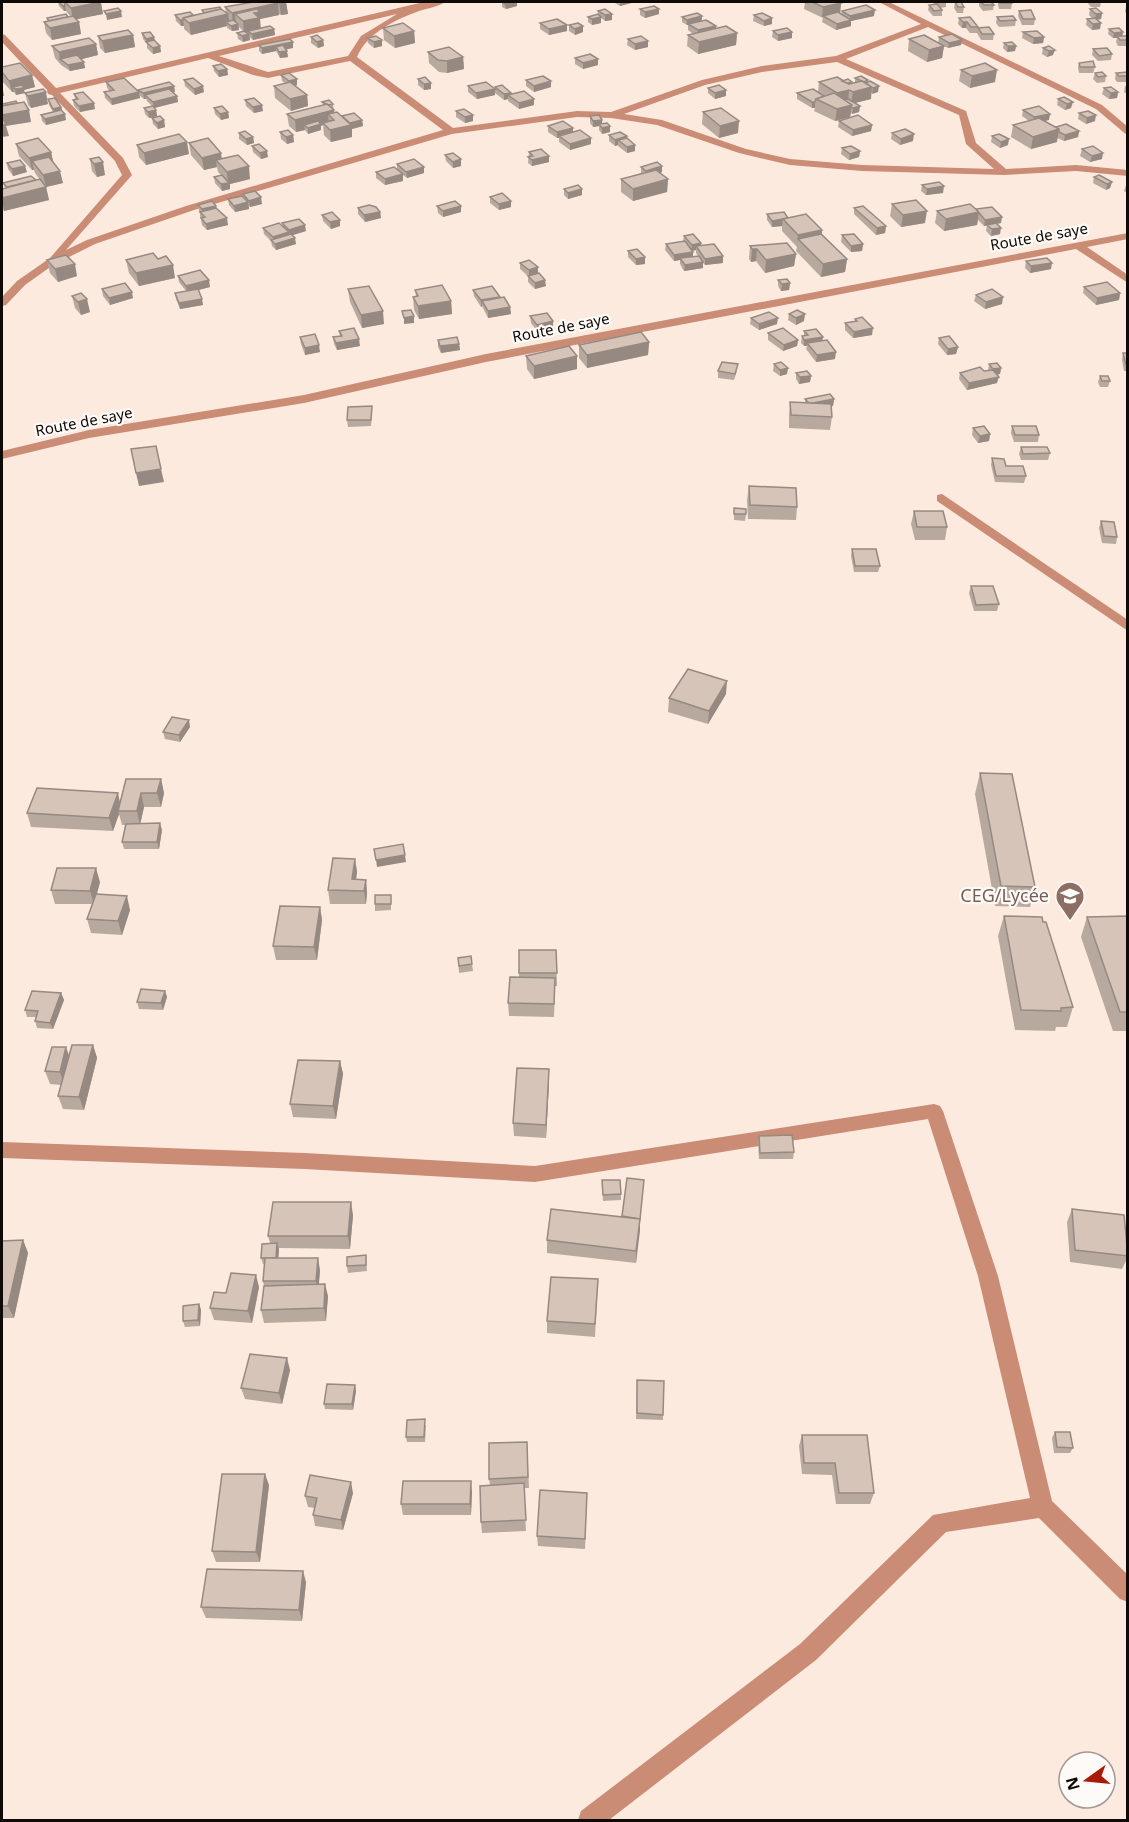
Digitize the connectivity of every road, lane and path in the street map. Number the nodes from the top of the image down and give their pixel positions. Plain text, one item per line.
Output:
1 (441, 2) edge
2 (883, 2) edge
3 (428, 3) edge
4 (928, 24) junction
5 (2, 37) edge
6 (209, 55) junction
7 (352, 58) junction
8 (838, 59) junction
9 (51, 92) junction
10 (611, 115) junction
11 (451, 131) junction
12 (1128, 133) edge
13 (1004, 172) junction
14 (1128, 173) edge
15 (1128, 236) edge
16 (1077, 245) junction
17 (50, 262) junction
18 (1128, 280) edge
19 (2, 303) edge
20 (2, 455) edge
21 (942, 498) dead end
22 (1128, 627) edge
23 (2, 1150) edge
24 (1043, 1507) junction
25 (1128, 1591) edge
26 (590, 1821) edge

1 - 3 street
2 - 4 street
3 - 6 street
3 - 7 street
4 - 8 street
4 - 12 street
5 - 9 street
6 - 7 street
6 - 9 street
7 - 11 street
8 - 10 street
8 - 13 street
9 - 17 street
10 - 11 street
10 - 13 street
11 - 17 street
13 - 14 street
15 - 16 street, Route de saye
16 - 18 street
16 - 20 street, Route de saye
17 - 19 street
21 - 22 street
23 - 24 street
24 - 25 street
24 - 26 street

